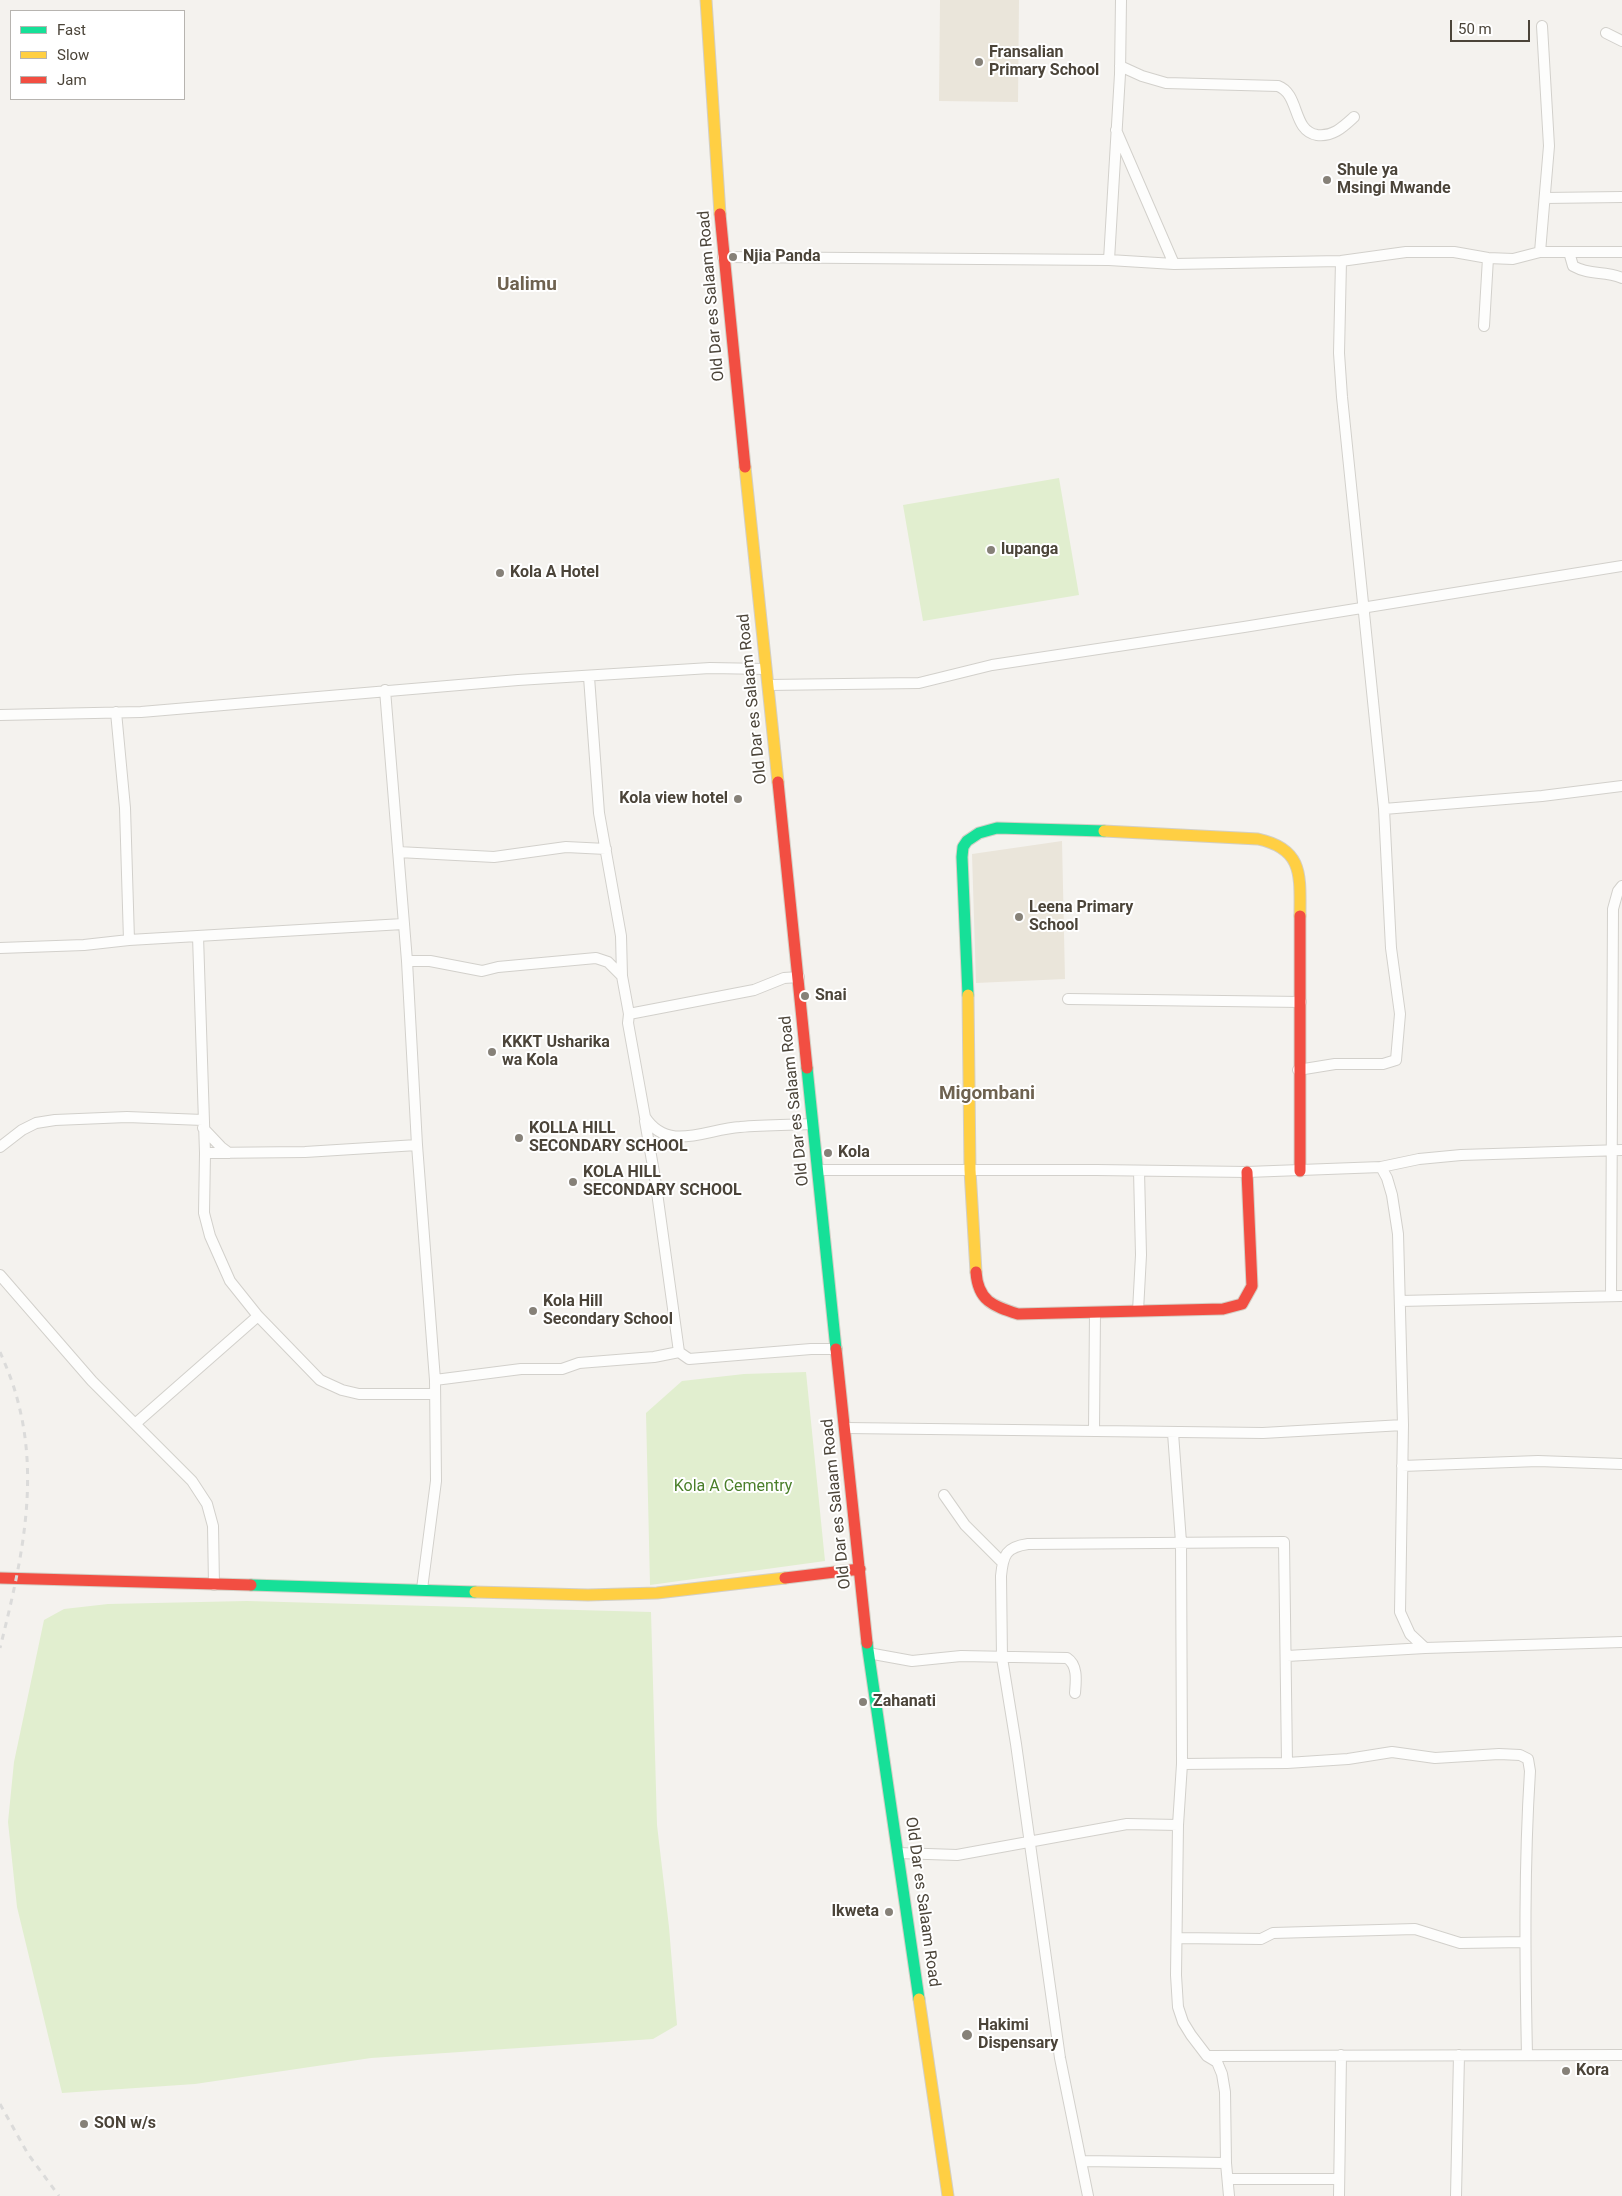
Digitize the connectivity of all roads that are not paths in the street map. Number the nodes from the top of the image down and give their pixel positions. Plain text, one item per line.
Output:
1 (706, 0) edge
2 (1121, 0) edge
3 (1542, 26) dead end
4 (1606, 33) dead end
5 (1622, 41) edge
6 (1120, 66) junction
7 (1354, 117) dead end
8 (1116, 129) junction
9 (1622, 197) edge
10 (1545, 198) junction
11 (1540, 252) junction
12 (1568, 252) junction
13 (1622, 252) edge
14 (723, 257) junction
15 (1488, 258) junction
16 (1109, 260) junction
17 (1341, 261) junction
18 (1174, 264) junction
19 (1622, 278) edge
20 (1484, 326) dead end
21 (1622, 566) edge
22 (1364, 606) junction
23 (766, 669) junction
24 (589, 677) junction
25 (768, 686) junction
26 (385, 690) junction
27 (116, 712) junction
28 (0, 715) edge
29 (1622, 786) edge
30 (1384, 809) junction
31 (606, 849) junction
32 (398, 852) junction
33 (1622, 886) edge
34 (403, 924) junction
35 (198, 936) junction
36 (129, 940) junction
37 (0, 948) edge
38 (406, 961) junction
39 (622, 976) junction
40 (799, 977) junction
41 (1068, 998) dead end
42 (1301, 1002) junction
43 (629, 1014) junction
44 (1298, 1070) junction
45 (645, 1116) junction
46 (203, 1124) junction
47 (813, 1124) junction
48 (417, 1145) junction
49 (0, 1147) edge
50 (1617, 1149) edge
51 (205, 1153) junction
52 (230, 1153) junction
53 (1381, 1167) junction
54 (819, 1170) junction
55 (970, 1170) junction
56 (1139, 1171) junction
57 (1300, 1171) junction
58 (1247, 1172) junction
59 (0, 1275) edge
60 (1611, 1295) junction
61 (1622, 1296) edge
62 (1400, 1301) junction
63 (1138, 1311) junction
64 (1095, 1312) junction
65 (258, 1316) junction
66 (837, 1349) junction
67 (678, 1352) junction
68 (435, 1380) junction
69 (435, 1394) junction
70 (135, 1424) junction
71 (1403, 1425) junction
72 (846, 1428) junction
73 (1094, 1431) junction
74 (1173, 1433) junction
75 (1622, 1464) edge
76 (1402, 1466) junction
77 (944, 1494) dead end
78 (1181, 1542) junction
79 (1002, 1562) junction
80 (860, 1569) junction
81 (0, 1578) edge
82 (214, 1585) junction
83 (422, 1590) junction
84 (1622, 1642) edge
85 (1425, 1648) junction
86 (868, 1654) junction
87 (1288, 1656) junction
88 (1002, 1658) junction
89 (1075, 1693) dead end
90 (1287, 1763) junction
91 (1182, 1764) junction
92 (1178, 1825) junction
93 (1030, 1842) junction
94 (898, 1853) junction
95 (1177, 1938) junction
96 (1525, 1942) junction
97 (1459, 2055) junction
98 (1527, 2055) junction
99 (1622, 2055) edge
100 (1207, 2056) junction
101 (1342, 2056) junction
102 (1081, 2161) junction
103 (1226, 2163) junction
104 (1228, 2179) junction
105 (1339, 2179) junction
106 (948, 2196) edge
107 (1088, 2196) edge
108 (1229, 2196) edge
109 (1339, 2196) edge
110 (1456, 2196) edge

1 - 14 street, Old Dar es Salaam Road
2 - 6 street
3 - 10 street
4 - 5 street
6 - 7 street
6 - 8 street
8 - 16 street
8 - 18 street
9 - 10 street
10 - 11 street
11 - 12 street
11 - 15 street
12 - 13 street
12 - 19 street
14 - 16 street
14 - 23 street, Old Dar es Salaam Road
15 - 17 street
15 - 20 street
16 - 18 street
17 - 18 street
17 - 22 street
21 - 22 street
22 - 25 street
22 - 30 street
23 - 24 street
23 - 25 street, Old Dar es Salaam Road
24 - 26 street
24 - 31 street
25 - 40 street, Old Dar es Salaam Road
26 - 27 street
26 - 32 street
27 - 28 street
27 - 36 street
29 - 30 street
30 - 44 street
31 - 32 street
31 - 39 street
32 - 34 street
33 - 50 street
34 - 35 street
34 - 38 street
35 - 36 street
35 - 46 street
36 - 37 street
38 - 39 street
38 - 48 street
39 - 43 street
40 - 43 street
40 - 47 street, Old Dar es Salaam Road
41 - 42 street
42 - 44 street
42 - 55 street
43 - 45 street
44 - 57 street
45 - 47 street
45 - 67 street
46 - 49 street
46 - 51 street
46 - 52 street
47 - 54 street, Old Dar es Salaam Road
48 - 52 street
48 - 68 street
50 - 53 street
50 - 60 street
51 - 52 street
51 - 65 street
53 - 57 street
53 - 62 street
54 - 55 street
54 - 66 street, Old Dar es Salaam Road
55 - 56 street
55 - 64 street
56 - 58 street
56 - 63 street
57 - 58 street
58 - 63 street
59 - 70 street
60 - 61 street
60 - 62 street
62 - 71 street
63 - 64 street
64 - 73 street
65 - 69 street
65 - 70 street
66 - 67 street
66 - 72 street, Old Dar es Salaam Road
67 - 68 street
68 - 69 street
69 - 83 street
70 - 82 street
71 - 74 street
71 - 76 street
72 - 73 street
72 - 80 street, Old Dar es Salaam Road
73 - 74 street
74 - 78 street
75 - 76 street
76 - 85 street
77 - 79 street
78 - 79 street
78 - 87 street
78 - 91 street
79 - 88 street
80 - 83 street
80 - 86 street, Old Dar es Salaam Road
81 - 82 street
82 - 83 street
84 - 85 street
85 - 87 street
86 - 88 street
86 - 94 street, Old Dar es Salaam Road
87 - 90 street
88 - 89 street
88 - 93 street
90 - 91 street
90 - 96 street
91 - 92 street
92 - 93 street
92 - 95 street
93 - 94 street
93 - 102 street
94 - 106 street, Old Dar es Salaam Road
95 - 96 street
95 - 100 street
96 - 98 street
97 - 98 street
97 - 101 street
97 - 110 street
98 - 99 street
100 - 101 street
100 - 103 street
101 - 105 street
102 - 103 street
102 - 107 street
103 - 104 street
104 - 105 street
104 - 108 street
105 - 109 street

